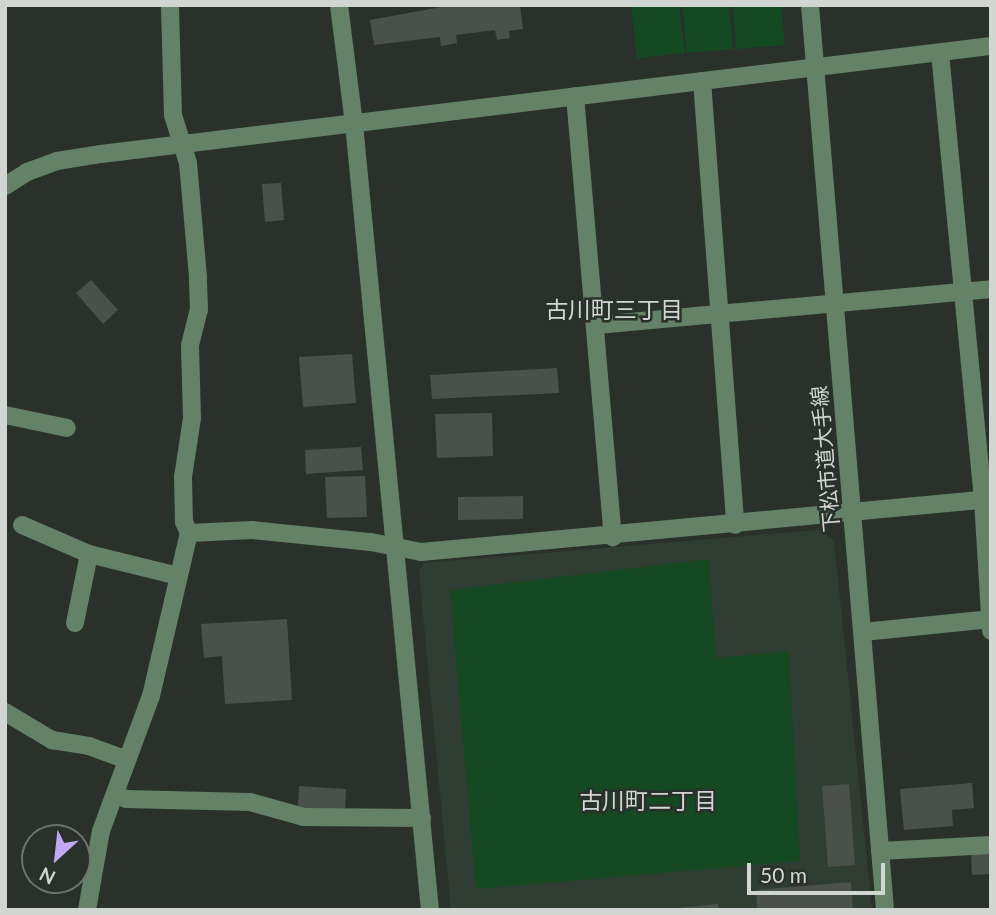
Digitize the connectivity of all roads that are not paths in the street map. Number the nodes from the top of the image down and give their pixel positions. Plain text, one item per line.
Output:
1 (170, 5) edge
2 (339, 5) edge
3 (810, 5) edge
4 (991, 47) edge
5 (940, 53) junction
6 (815, 67) junction
7 (702, 81) junction
8 (575, 96) junction
9 (354, 124) junction
10 (181, 145) junction
11 (5, 186) edge
12 (991, 289) edge
13 (962, 292) junction
14 (835, 302) junction
15 (720, 315) junction
16 (597, 325) junction
17 (5, 415) edge
18 (67, 428) dead end
19 (987, 500) edge
20 (851, 514) junction
21 (22, 525) dead end
22 (735, 526) junction
23 (189, 533) junction
24 (613, 537) junction
25 (396, 549) junction
26 (89, 554) junction
27 (178, 576) junction
28 (75, 623) dead end
29 (990, 623) edge
30 (863, 632) junction
31 (5, 712) edge
32 (127, 760) junction
33 (115, 794) junction
34 (422, 818) junction
35 (991, 845) edge
36 (880, 851) junction
37 (87, 910) edge
38 (430, 910) edge
39 (885, 910) edge

1 - 10 street
2 - 9 street
3 - 6 street, 下松市道大手線
4 - 5 street
5 - 6 street
5 - 13 street
6 - 7 street
6 - 14 street, 下松市道大手線
7 - 8 street
7 - 15 street
8 - 9 street
8 - 16 street
9 - 10 street
9 - 25 street
10 - 11 street
10 - 23 street
12 - 13 street
13 - 14 street
13 - 19 street
14 - 15 street
14 - 20 street, 下松市道大手線
15 - 16 street
15 - 22 street
16 - 24 street
17 - 18 street
19 - 20 street
19 - 29 street
20 - 22 street
20 - 30 street, 下松市道大手線
21 - 26 street
22 - 24 street
23 - 25 street
23 - 27 street
24 - 25 street
25 - 34 street
26 - 27 street
26 - 28 street
27 - 32 street
29 - 30 street
30 - 36 street, 下松市道大手線
31 - 32 street
32 - 33 street
33 - 34 street
33 - 37 street
34 - 38 street
35 - 36 street
36 - 39 street, 下松市道大手線

